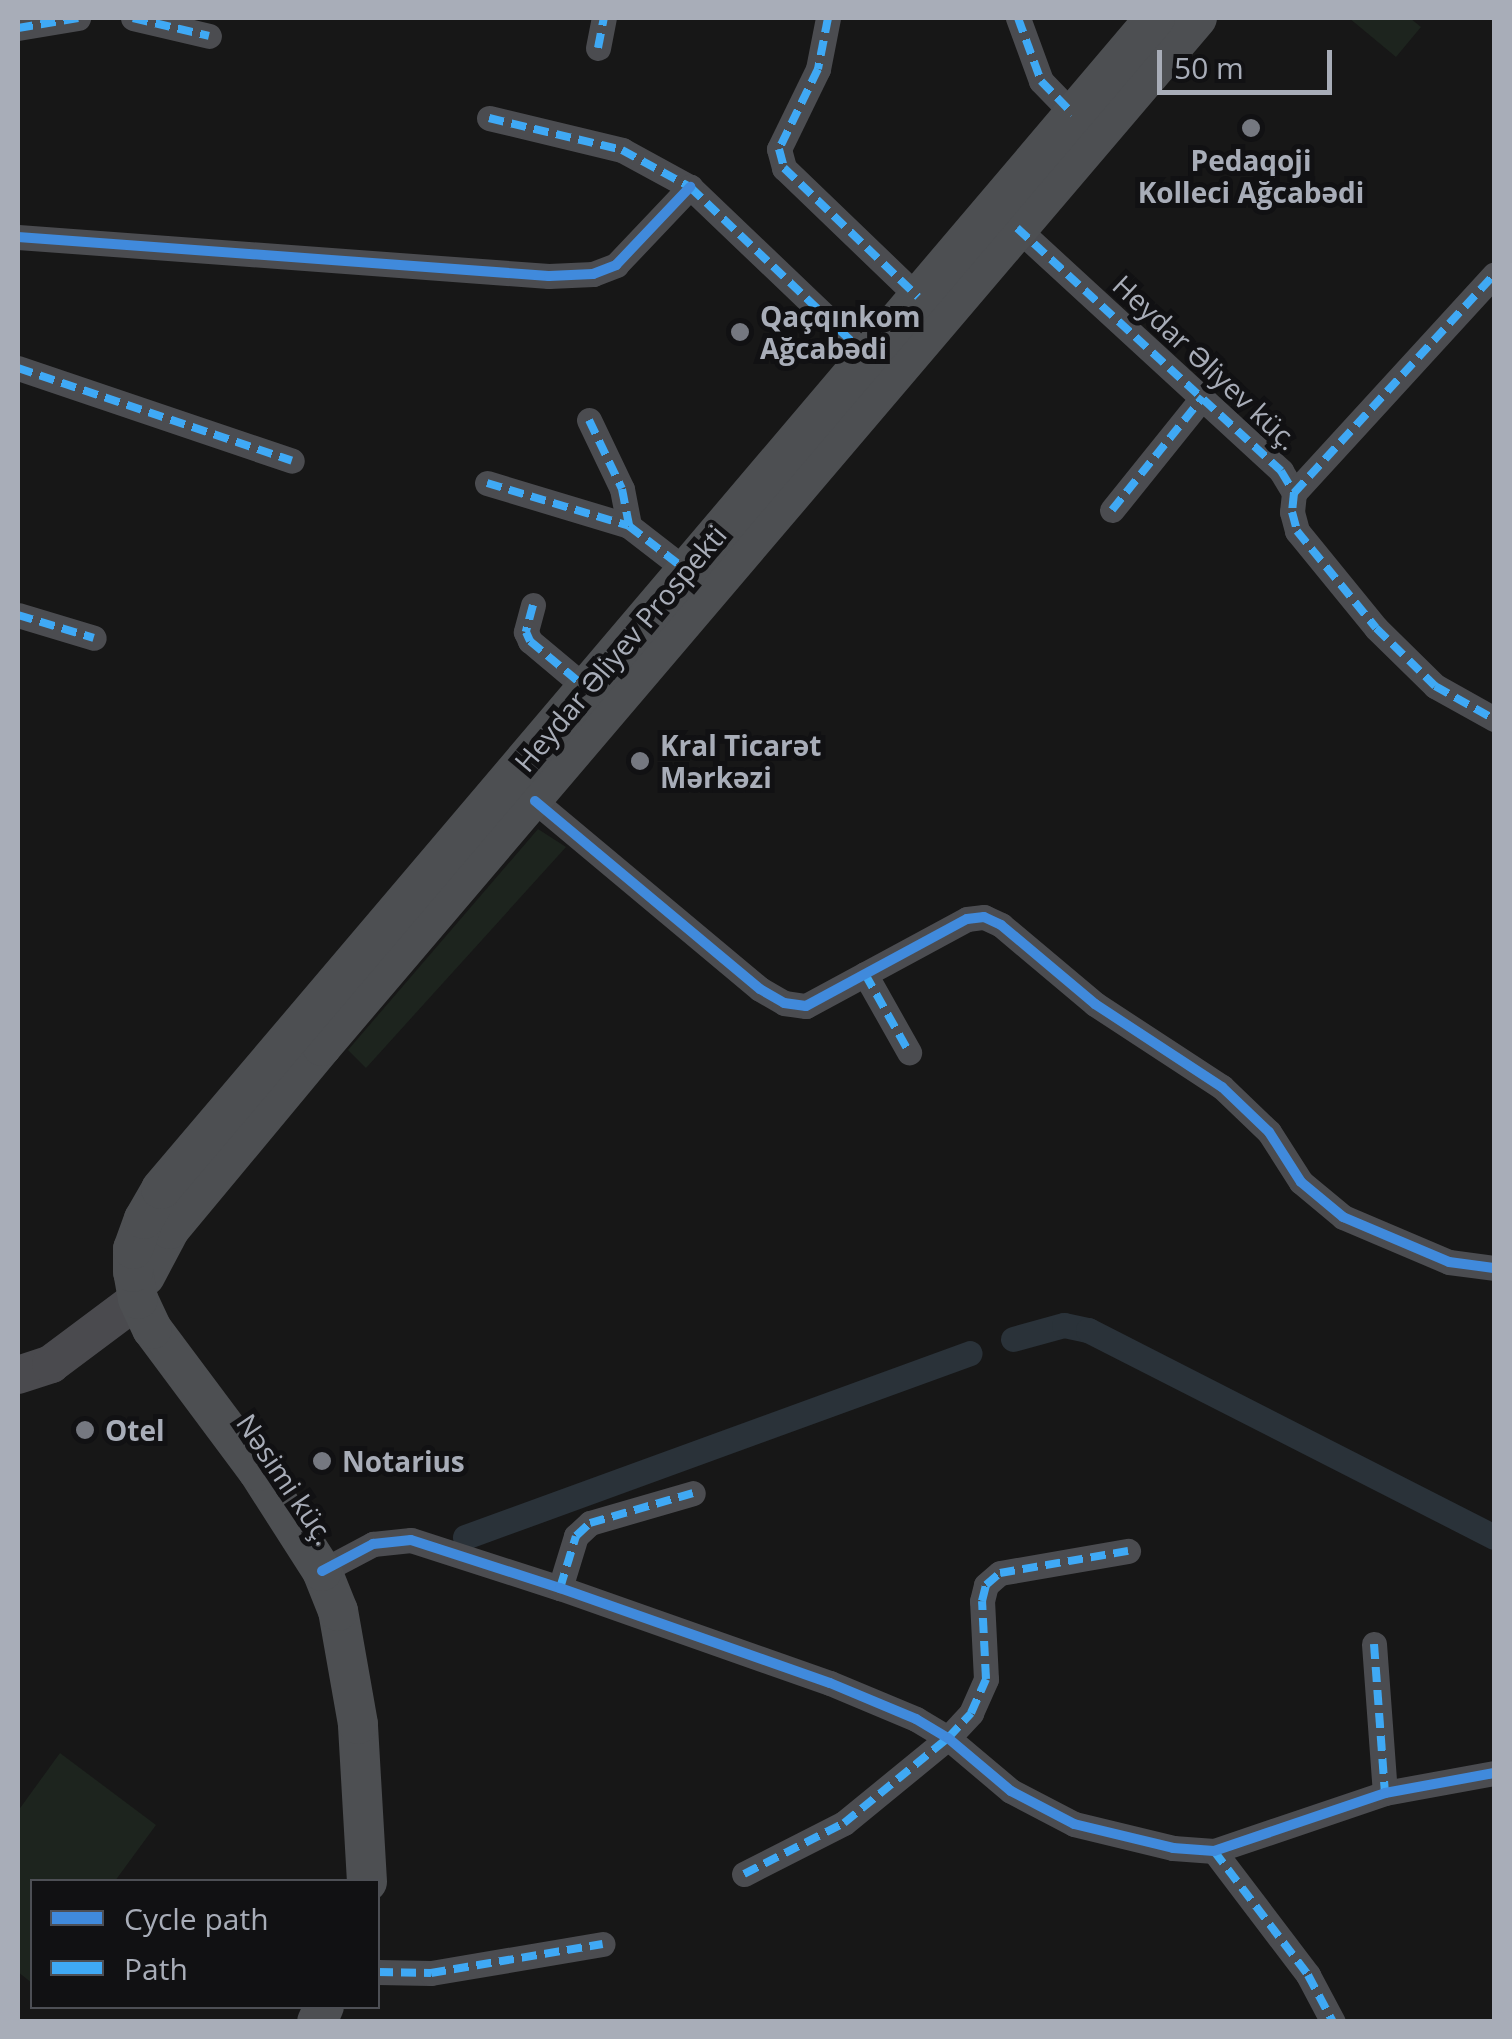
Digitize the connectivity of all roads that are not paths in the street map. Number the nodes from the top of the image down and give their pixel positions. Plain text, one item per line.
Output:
1 (78, 18) edge
2 (133, 18) edge
3 (604, 18) edge
4 (828, 18) edge
5 (1018, 18) edge
6 (1156, 18) edge
7 (1197, 18) edge
8 (18, 28) edge
9 (209, 36) dead end
10 (598, 48) dead end
11 (1073, 114) junction
12 (489, 118) dead end
13 (690, 187) junction
14 (1018, 228) junction
15 (18, 237) edge
16 (1494, 275) edge
17 (918, 297) junction
18 (867, 356) junction
19 (18, 368) edge
20 (1203, 397) junction
21 (588, 420) dead end
22 (292, 461) dead end
23 (486, 483) dead end
24 (1294, 493) junction
25 (1112, 510) dead end
26 (629, 526) junction
27 (686, 570) junction
28 (533, 605) dead end
29 (18, 615) edge
30 (94, 638) dead end
31 (586, 688) junction
32 (1494, 719) edge
33 (534, 801) junction
34 (865, 974) junction
35 (908, 1052) dead end
36 (1494, 1268) edge
37 (138, 1299) junction
38 (18, 1375) edge
39 (693, 1493) dead end
40 (1128, 1552) dead end
41 (322, 1572) junction
42 (560, 1588) junction
43 (1374, 1644) dead end
44 (948, 1738) junction
45 (1494, 1772) edge
46 (1385, 1794) junction
47 (1214, 1851) junction
48 (744, 1874) dead end
49 (367, 1879) edge
50 (602, 1944) dead end
51 (380, 1972) edge
52 (1333, 2022) edge

1 - 8 street
2 - 9 street
3 - 10 street
4 - 17 street
5 - 11 street
6 - 11 main road, Heydar Əliyev Prospekti
7 - 14 main road
11 - 17 main road, Heydar Əliyev Prospekti
12 - 13 street
13 - 15 street
13 - 18 street
14 - 20 street, Heydar Əliyev küç.
14 - 33 main road
16 - 24 street
17 - 18 main road, Heydar Əliyev Prospekti
18 - 27 main road, Heydar Əliyev Prospekti
19 - 22 street
20 - 24 street, Heydar Əliyev küç.
20 - 25 street
21 - 26 street
23 - 26 street
24 - 32 street, Heydar Əliyev küç.
26 - 27 street
27 - 31 main road, Heydar Əliyev Prospekti
28 - 31 street
29 - 30 street
31 - 37 main road, Heydar Əliyev Prospekti
33 - 34 street
33 - 37 main road
34 - 35 street
34 - 36 street
37 - 38 street
37 - 41 main road, Nəsimi küç.
39 - 42 street
40 - 44 street
41 - 42 street
41 - 49 main road, Nəsimi küç.
42 - 44 street
43 - 46 street
44 - 47 street
44 - 48 street
45 - 46 street
46 - 47 street
47 - 52 street
50 - 51 street

